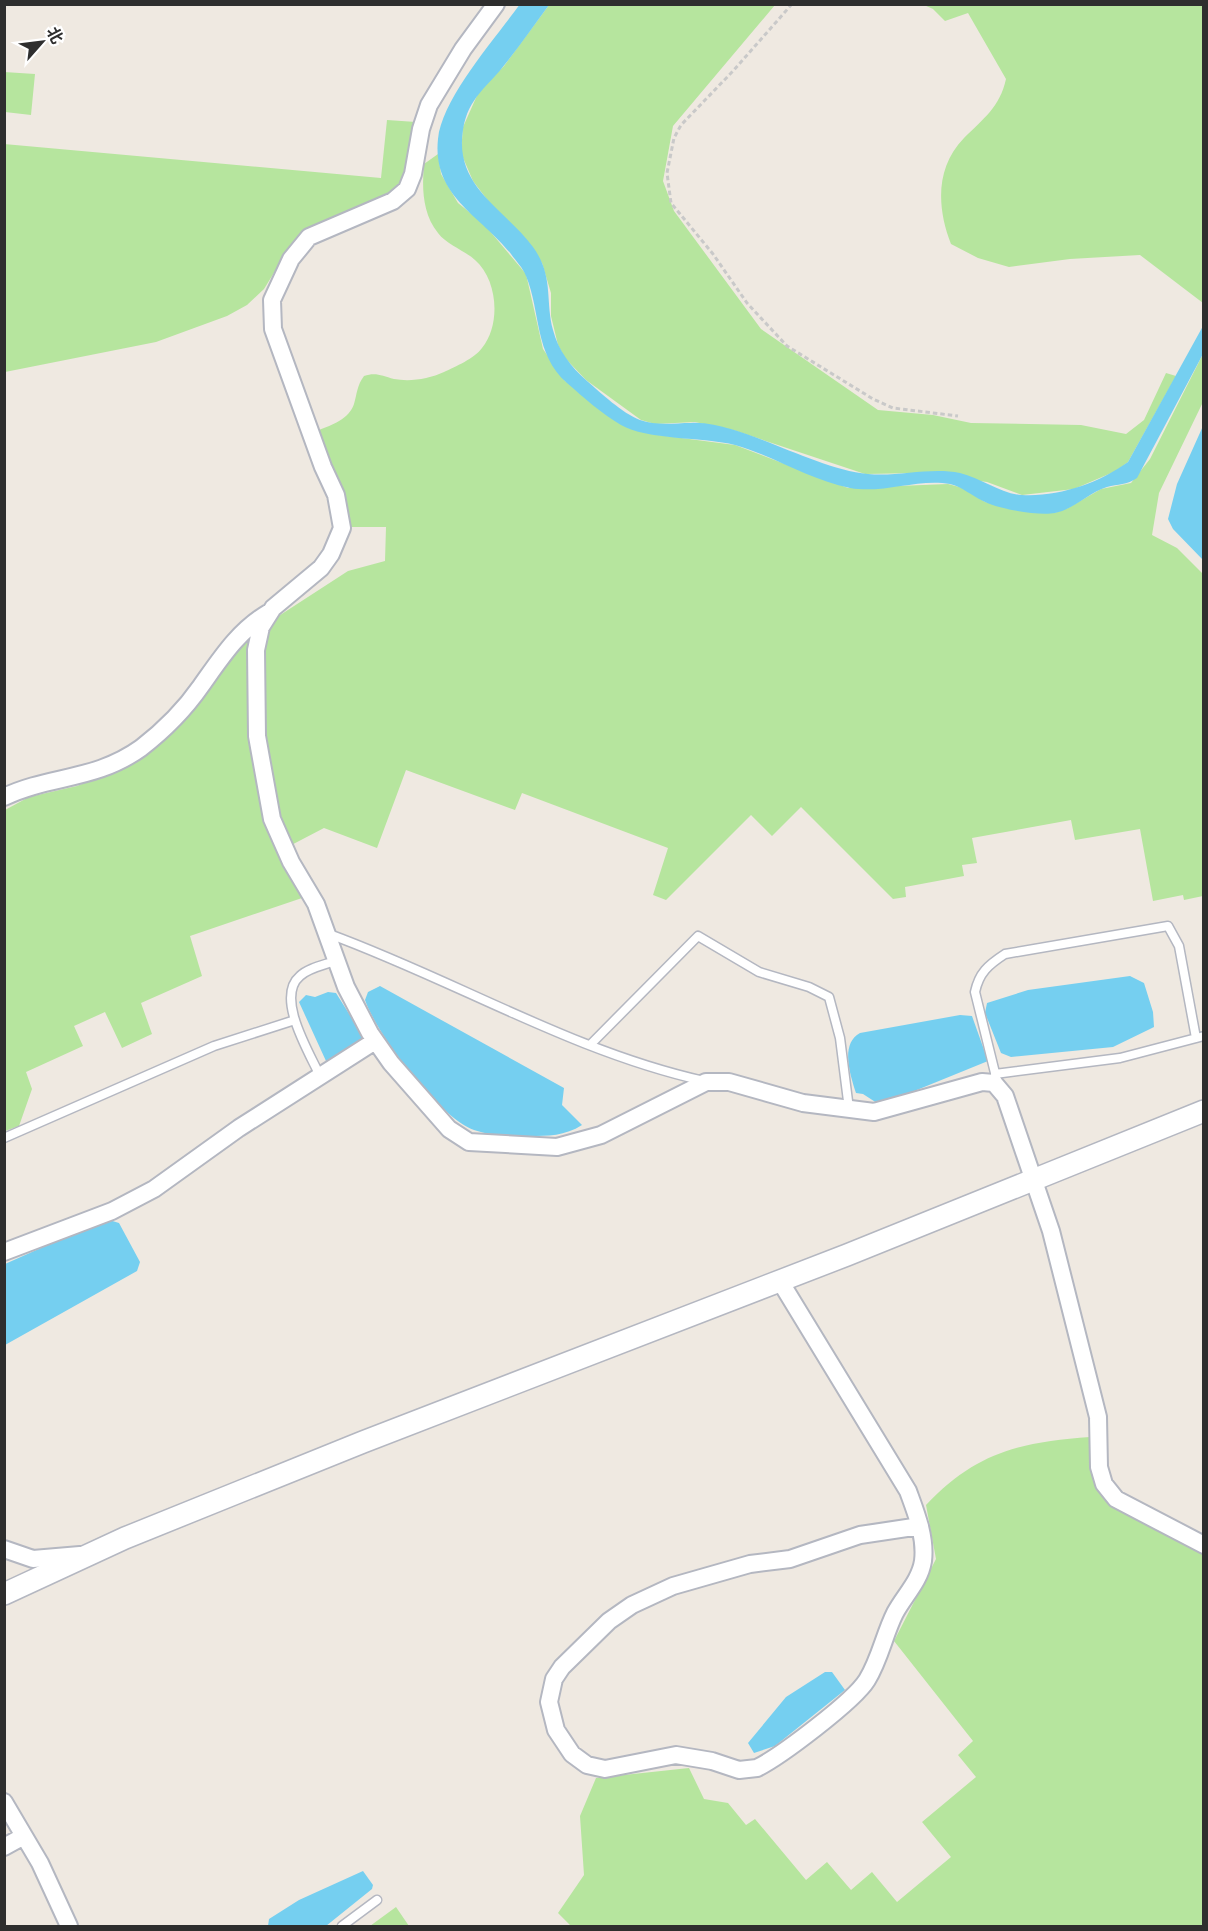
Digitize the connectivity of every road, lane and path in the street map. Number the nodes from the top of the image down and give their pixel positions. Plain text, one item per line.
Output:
1 (496, 4) edge
2 (792, 4) edge
3 (958, 416) dead end
4 (269, 612) junction
5 (4, 797) edge
6 (326, 933) junction
7 (335, 961) junction
8 (295, 1020) junction
9 (1200, 1037) edge
10 (375, 1041) junction
11 (590, 1045) junction
12 (320, 1077) junction
13 (997, 1080) junction
14 (706, 1082) junction
15 (849, 1109) junction
16 (1203, 1111) edge
17 (4, 1138) edge
18 (1033, 1178) junction
19 (4, 1252) edge
20 (780, 1281) junction
21 (920, 1526) junction
22 (1203, 1545) edge
23 (7, 1548) edge
24 (88, 1554) junction
25 (4, 1594) edge
26 (4, 1802) edge
27 (24, 1836) junction
28 (4, 1847) edge
29 (377, 1900) dead end
30 (69, 1926) edge
31 (342, 1926) edge

1 - 4 street
2 - 3 path
4 - 5 street
4 - 6 street
6 - 7 street
6 - 11 lane
7 - 8 lane
7 - 10 street
8 - 12 lane
8 - 17 lane
9 - 13 lane
9 - 13 lane
10 - 12 street
10 - 14 street
11 - 14 lane
11 - 15 lane
12 - 19 street
13 - 15 street
13 - 18 street
14 - 15 street
16 - 18 street
18 - 20 street
18 - 22 street
20 - 21 street
20 - 24 street
21 - 21 street
23 - 24 street
24 - 25 street
26 - 27 street
27 - 28 street
27 - 30 street
29 - 31 lane

